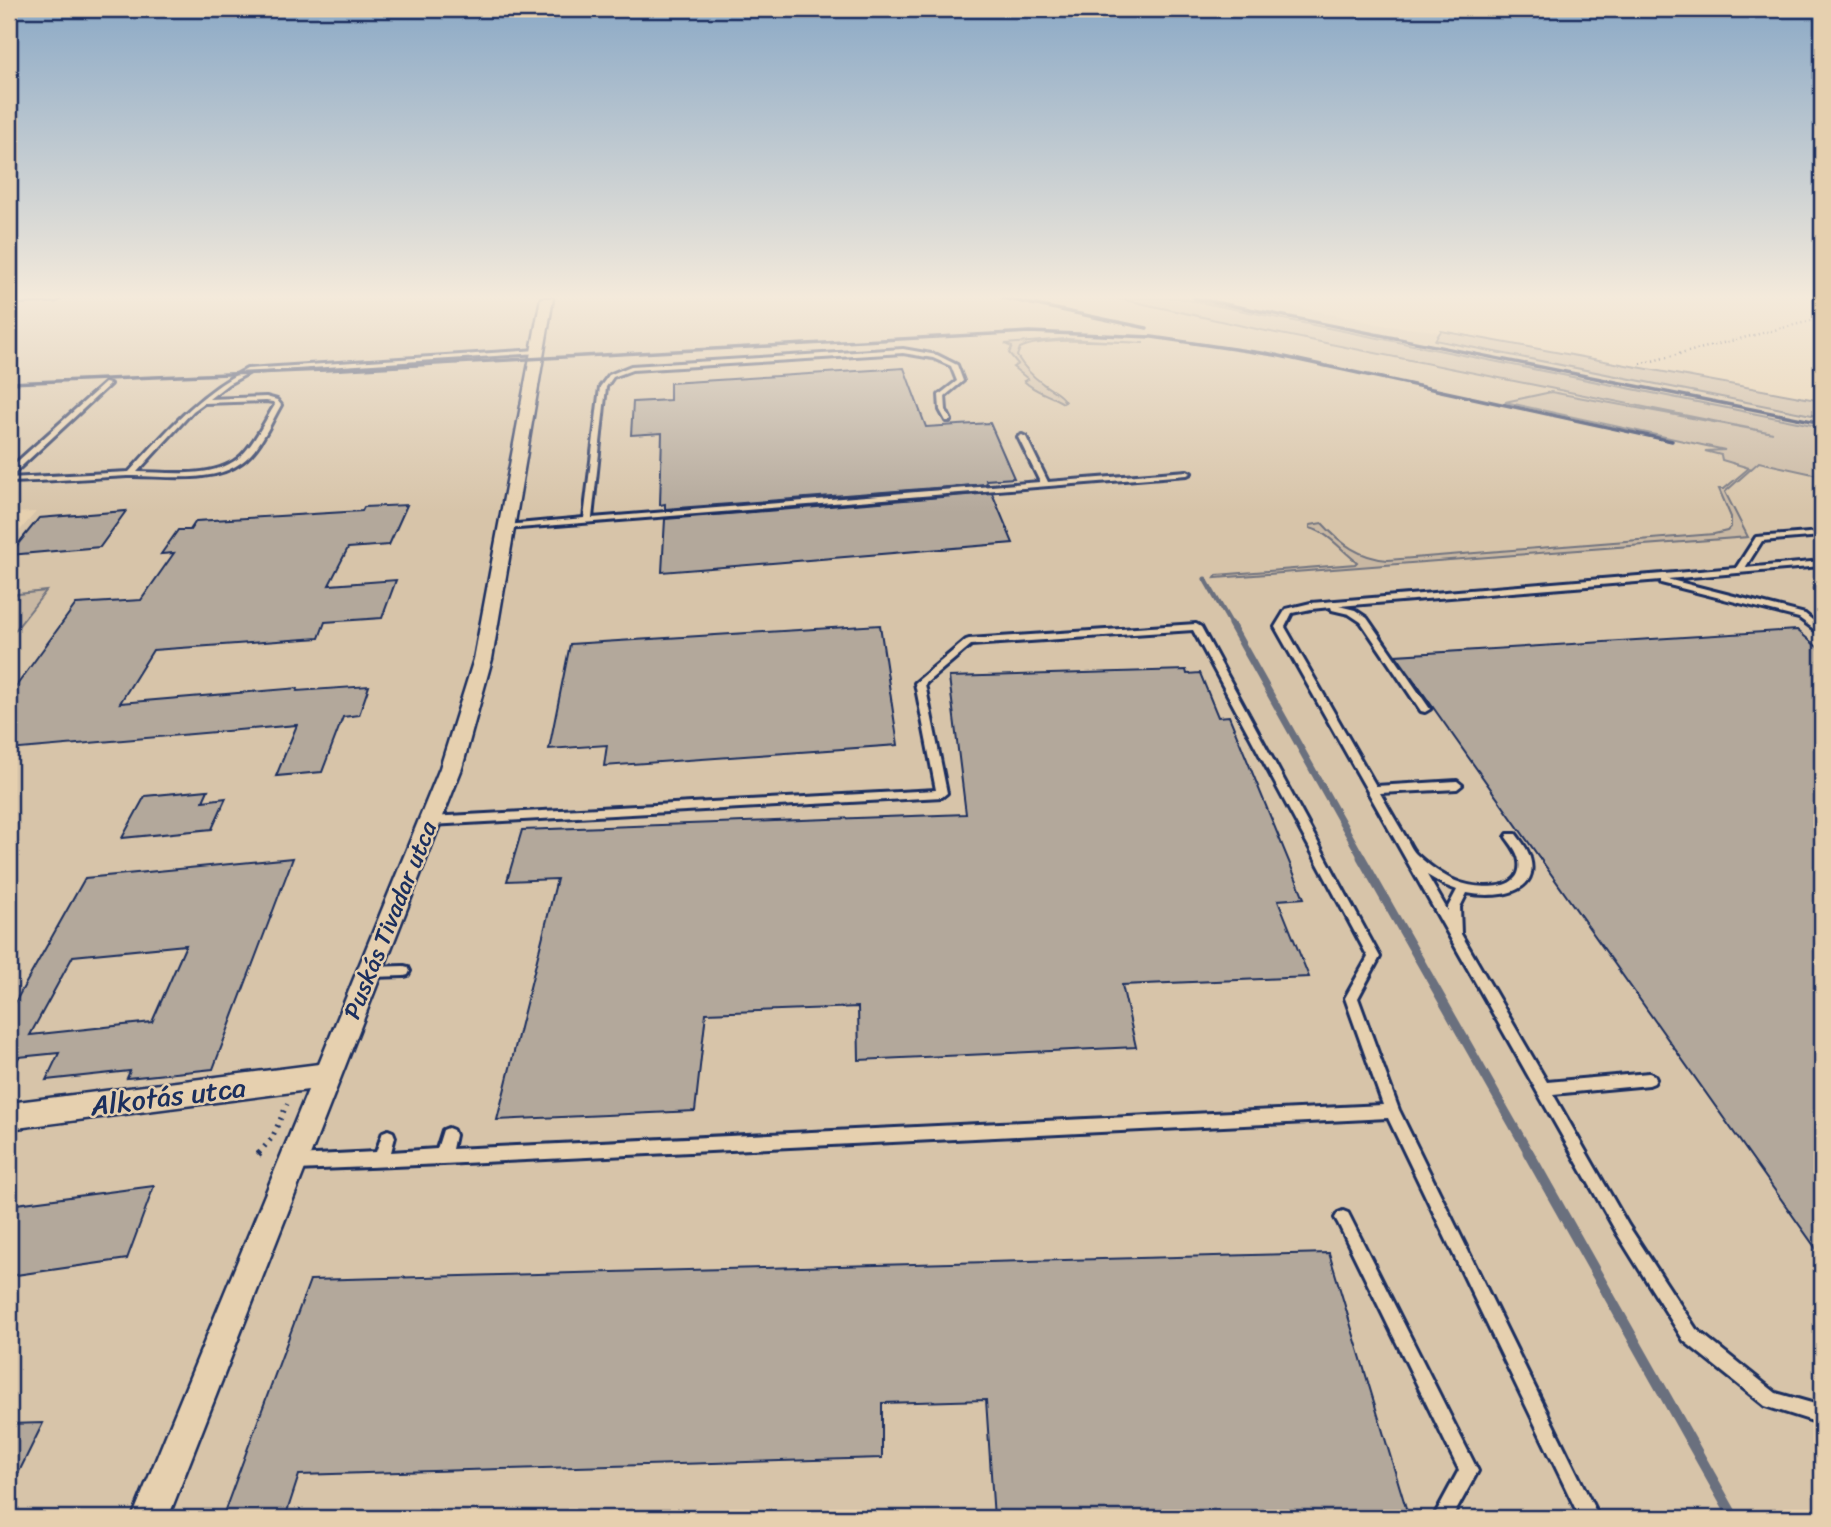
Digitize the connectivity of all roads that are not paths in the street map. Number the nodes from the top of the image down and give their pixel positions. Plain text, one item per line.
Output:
1 (255, 369) edge
2 (534, 369) edge
3 (628, 369) edge
4 (956, 369) edge
5 (107, 384) dead end
6 (202, 401) junction
7 (948, 420) dead end
8 (1021, 437) dead end
9 (9, 473) edge
10 (1187, 473) dead end
11 (131, 474) junction
12 (9, 480) edge
13 (1045, 484) junction
14 (588, 520) junction
15 (506, 527) junction
16 (1822, 534) edge
17 (1822, 564) edge
18 (1739, 571) junction
19 (1655, 578) junction
20 (1311, 606) junction
21 (1822, 632) edge
22 (1425, 709) dead end
23 (1457, 785) dead end
24 (1371, 790) junction
25 (430, 821) junction
26 (1512, 837) dead end
27 (1406, 850) junction
28 (1464, 888) junction
29 (1456, 937) junction
30 (404, 971) dead end
31 (368, 972) junction
32 (312, 1077) junction
33 (1649, 1079) dead end
34 (1543, 1089) junction
35 (1392, 1111) junction
36 (9, 1116) edge
37 (449, 1135) dead end
38 (388, 1137) dead end
39 (443, 1157) junction
40 (381, 1159) junction
41 (293, 1164) junction
42 (1343, 1218) dead end
43 (1822, 1415) edge
44 (150, 1518) edge
45 (1442, 1518) edge
46 (1590, 1518) edge

1 - 6 lane
2 - 15 street, Puskás Tivadar utca
3 - 14 lane
4 - 7 lane
5 - 9 lane
6 - 11 lane
6 - 11 lane
8 - 13 lane
10 - 13 lane
11 - 12 lane
13 - 14 lane
14 - 15 lane
15 - 25 street, Puskás Tivadar utca
16 - 18 lane
17 - 18 lane
18 - 19 lane
19 - 20 lane
19 - 21 lane
20 - 22 lane
20 - 24 lane
23 - 24 lane
24 - 27 lane
25 - 31 street, Puskás Tivadar utca
25 - 35 lane
26 - 28 lane
27 - 28 lane
27 - 29 lane
28 - 29 lane
29 - 34 lane
30 - 31 lane
31 - 32 street, Puskás Tivadar utca
32 - 36 street, Alkotás utca
32 - 41 street, Puskás Tivadar utca
33 - 34 lane
34 - 43 lane
35 - 39 lane
35 - 46 lane
37 - 39 lane
38 - 40 lane
39 - 40 lane
40 - 41 lane
41 - 44 street, Puskás Tivadar utca
42 - 45 lane

